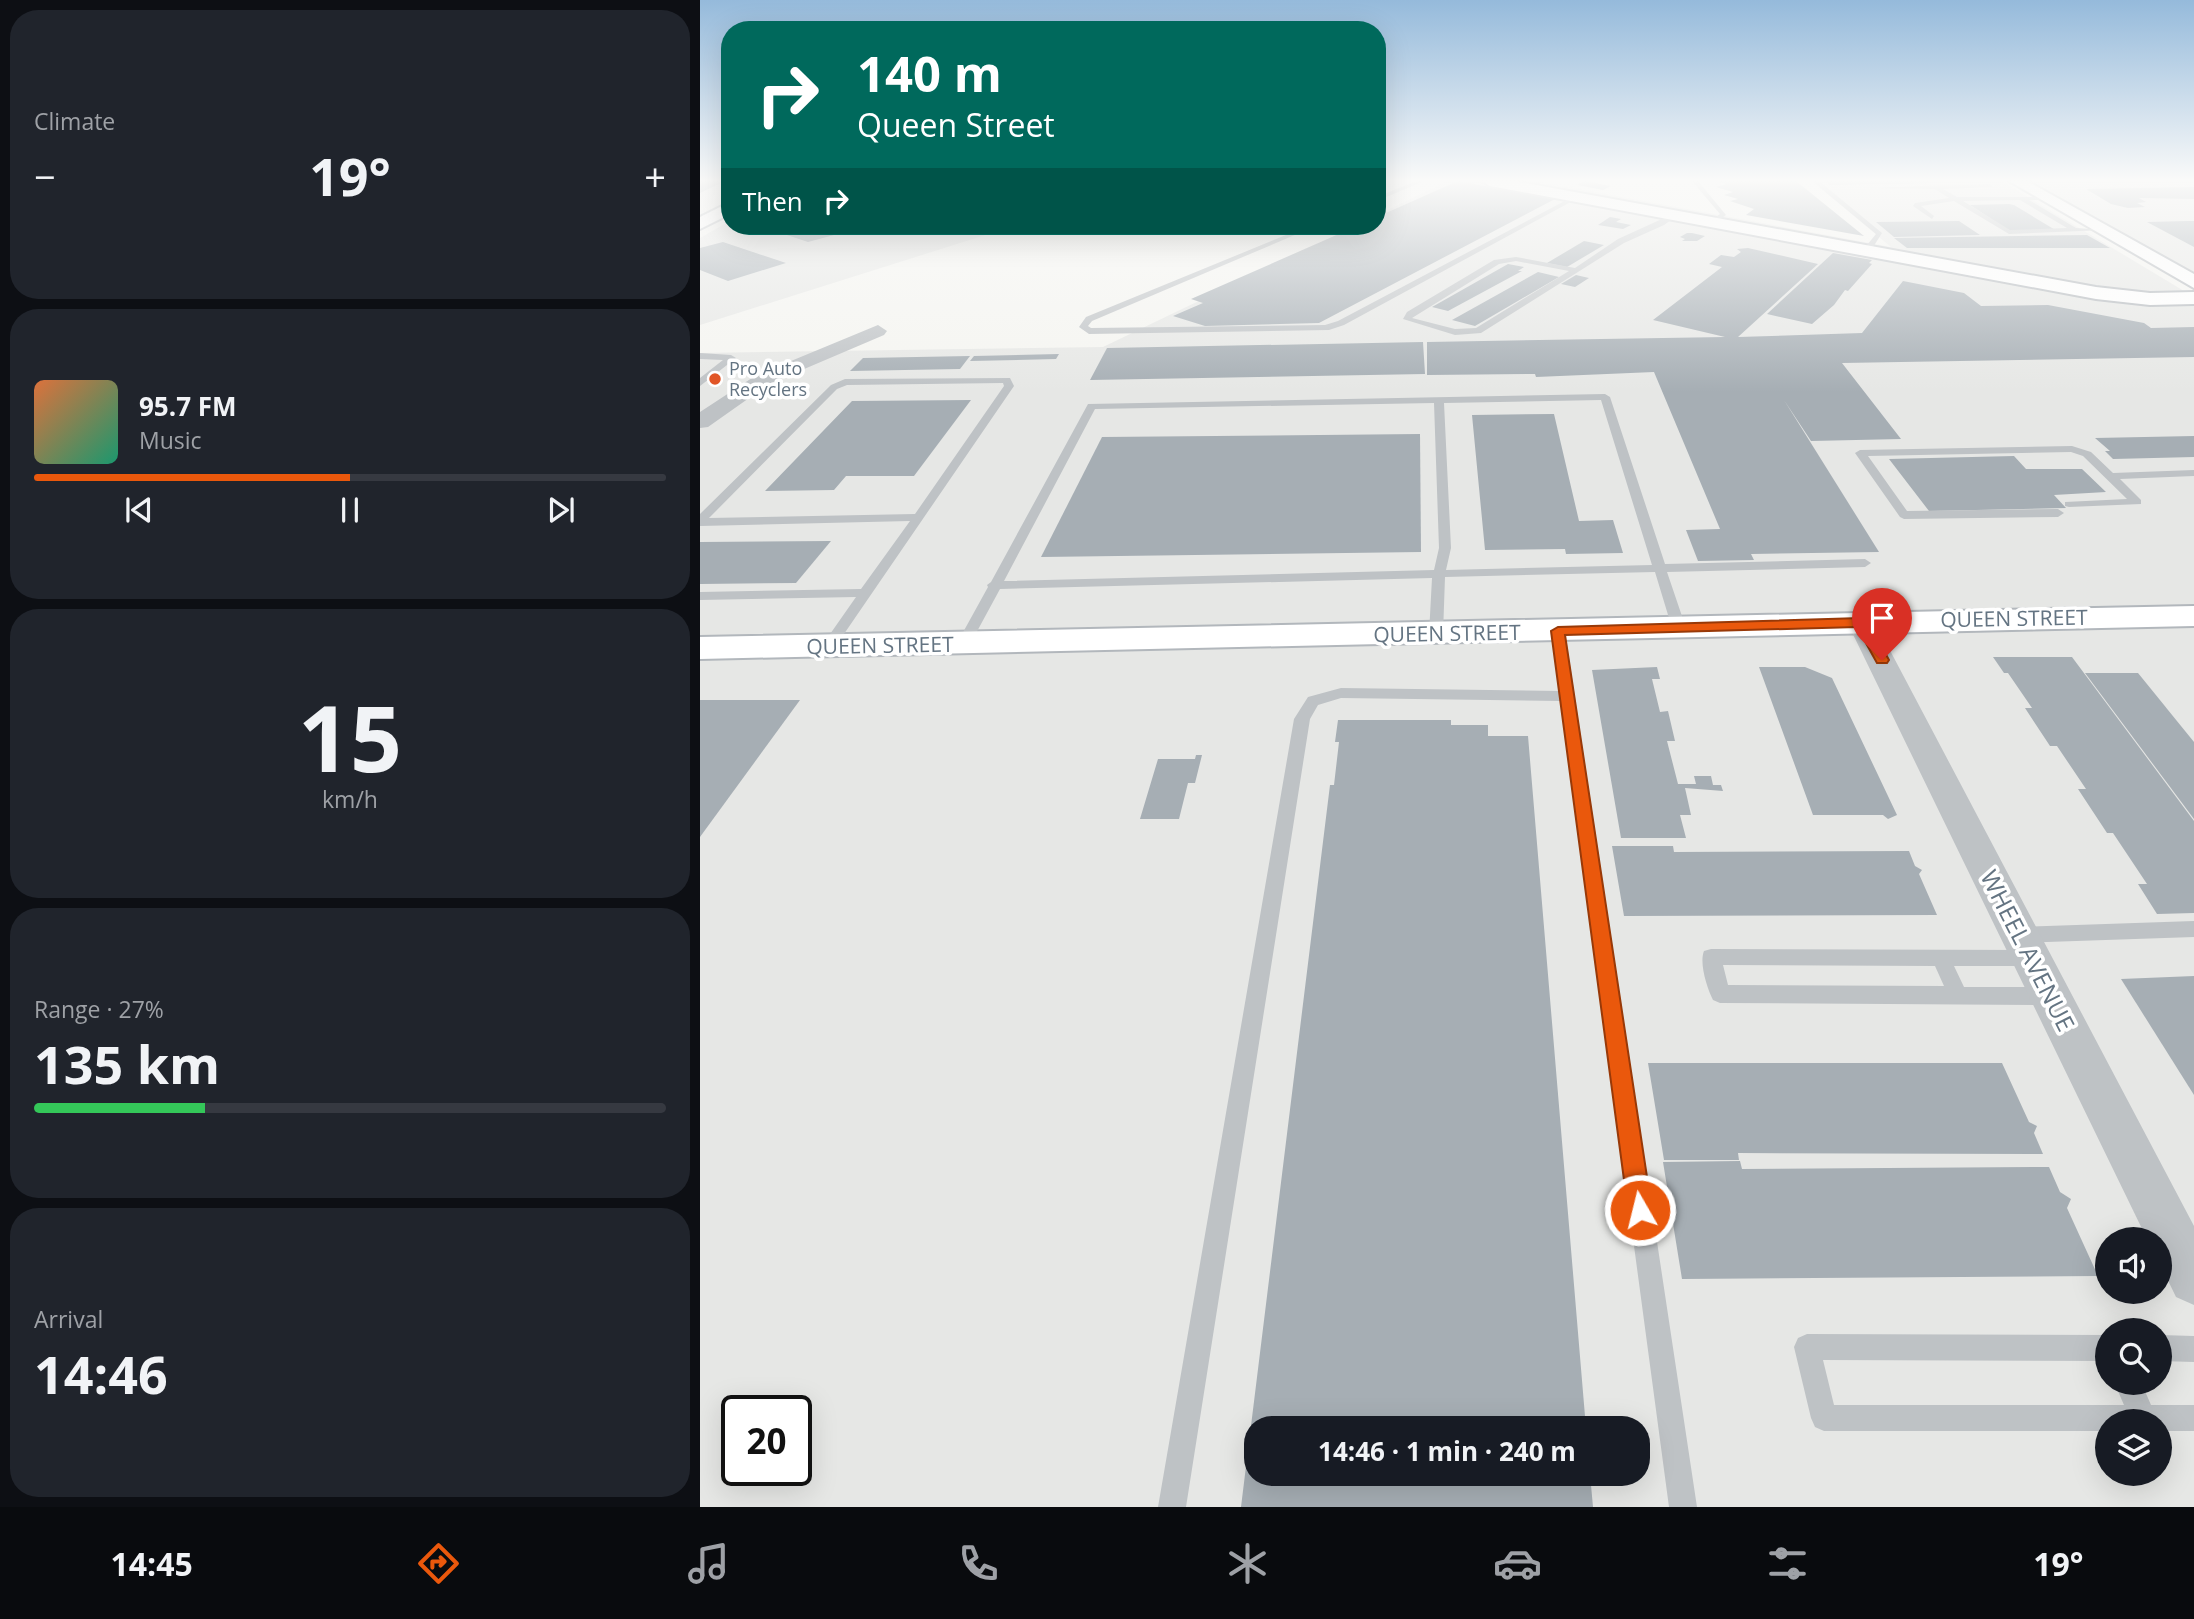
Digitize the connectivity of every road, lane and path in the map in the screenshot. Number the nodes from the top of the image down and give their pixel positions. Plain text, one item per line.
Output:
1 (1252, 251) edge
2 (1475, 251) edge
3 (1608, 251) edge
4 (1878, 251) edge
5 (2140, 251) edge
6 (1576, 270) junction
7 (2194, 282) edge
8 (2096, 293) junction
9 (2194, 299) edge
10 (2194, 314) edge
11 (877, 331) dead end
12 (700, 356) edge
13 (700, 383) edge
14 (1439, 401) junction
15 (700, 422) edge
16 (2194, 473) edge
17 (2110, 475) junction
18 (2069, 504) dead end
19 (2058, 513) dead end
20 (918, 517) junction
21 (700, 522) edge
22 (1865, 563) dead end
23 (1661, 568) junction
24 (1439, 574) junction
25 (993, 585) junction
26 (865, 593) junction
27 (700, 596) edge
28 (2194, 616) edge
29 (1861, 622) junction
30 (1679, 628) junction
31 (1558, 631) junction
32 (1436, 634) junction
33 (963, 645) junction
34 (828, 647) junction
35 (700, 648) edge
36 (1565, 696) junction
37 (2194, 929) edge
38 (2024, 946) junction
39 (1941, 957) junction
40 (1958, 996) junction
41 (2049, 996) junction
42 (2194, 1279) edge
43 (2095, 1348) edge
44 (2172, 1349) edge
45 (2194, 1349) edge
46 (2095, 1418) edge
47 (2172, 1418) edge
48 (2194, 1418) edge
49 (1172, 1507) edge
50 (1683, 1507) edge

1 - 2 lane
3 - 6 lane
4 - 8 street
5 - 7 street
6 - 6 lane
8 - 9 street
8 - 10 street
11 - 15 street
12 - 13 lane
14 - 23 lane
14 - 24 lane
14 - 25 lane
16 - 17 lane
17 - 18 lane
17 - 19 lane
20 - 21 lane
20 - 21 lane
20 - 26 lane
22 - 23 lane
23 - 24 lane
23 - 30 lane
24 - 25 lane
24 - 32 lane
25 - 33 lane
26 - 27 lane
26 - 34 lane
28 - 29 street, QUEEN STREET
29 - 30 street, QUEEN STREET
29 - 38 street, WHEEL AVENUE
30 - 31 street, QUEEN STREET
31 - 32 street, QUEEN STREET
31 - 36 lane
32 - 33 street, QUEEN STREET
33 - 34 street, QUEEN STREET
34 - 35 street, QUEEN STREET
36 - 49 lane
36 - 50 lane
37 - 38 lane
38 - 39 lane
38 - 41 street, WHEEL AVENUE
39 - 40 lane
39 - 40 lane
40 - 41 lane
41 - 42 street, WHEEL AVENUE
43 - 46 lane
44 - 45 lane
47 - 48 lane

